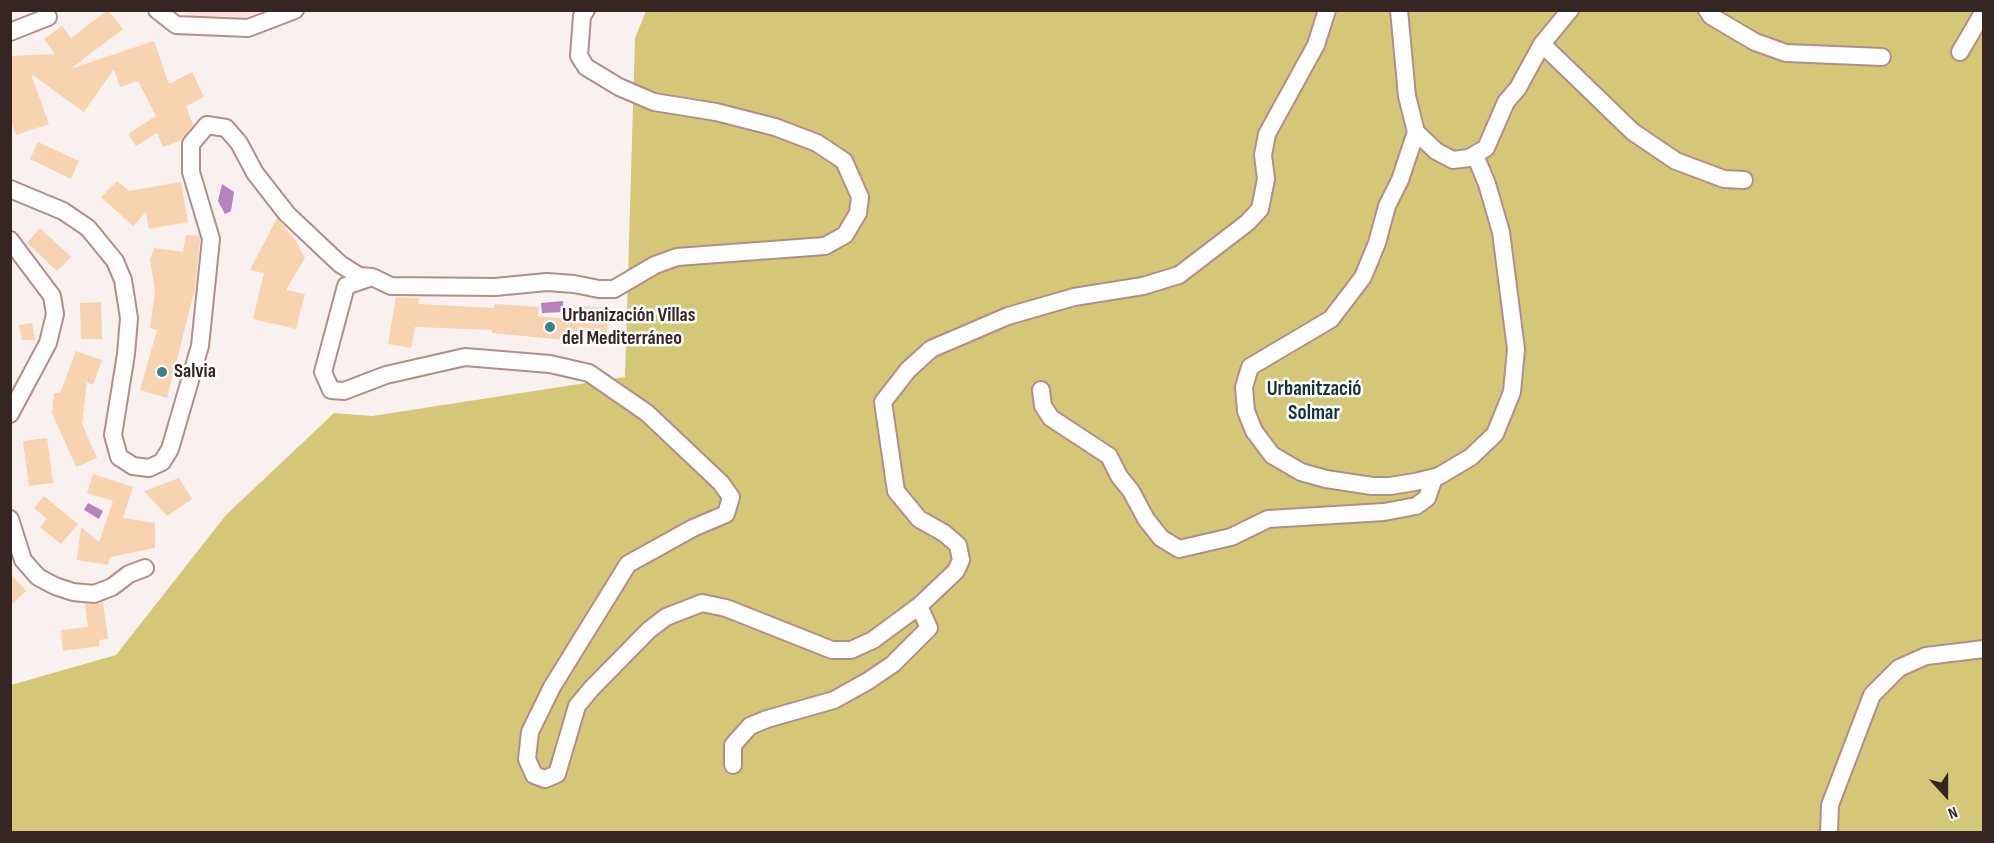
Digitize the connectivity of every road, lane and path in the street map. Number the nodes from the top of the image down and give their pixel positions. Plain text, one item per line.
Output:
1 (157, 10) edge
2 (295, 10) edge
3 (586, 10) edge
4 (1327, 10) edge
5 (1399, 10) edge
6 (1570, 10) edge
7 (1707, 10) edge
8 (1983, 11) edge
9 (48, 17) dead end
10 (10, 32) edge
11 (1542, 44) junction
12 (1960, 52) dead end
13 (1882, 57) dead end
14 (1416, 132) junction
15 (1475, 154) junction
16 (1744, 180) dead end
17 (10, 189) edge
18 (10, 240) edge
19 (372, 277) junction
20 (1041, 390) dead end
21 (10, 414) edge
22 (1434, 478) junction
23 (10, 519) edge
24 (145, 568) dead end
25 (919, 606) junction
26 (1983, 649) edge
27 (733, 765) dead end
28 (1829, 832) edge

1 - 2 street
3 - 19 street
4 - 25 street
5 - 14 street
6 - 11 street
7 - 13 street
8 - 12 street
9 - 10 street
11 - 15 street
11 - 16 street
14 - 15 street
14 - 22 street
15 - 22 street
17 - 19 street
18 - 21 street
19 - 25 street
20 - 22 street
23 - 24 street
25 - 27 street
26 - 28 street

